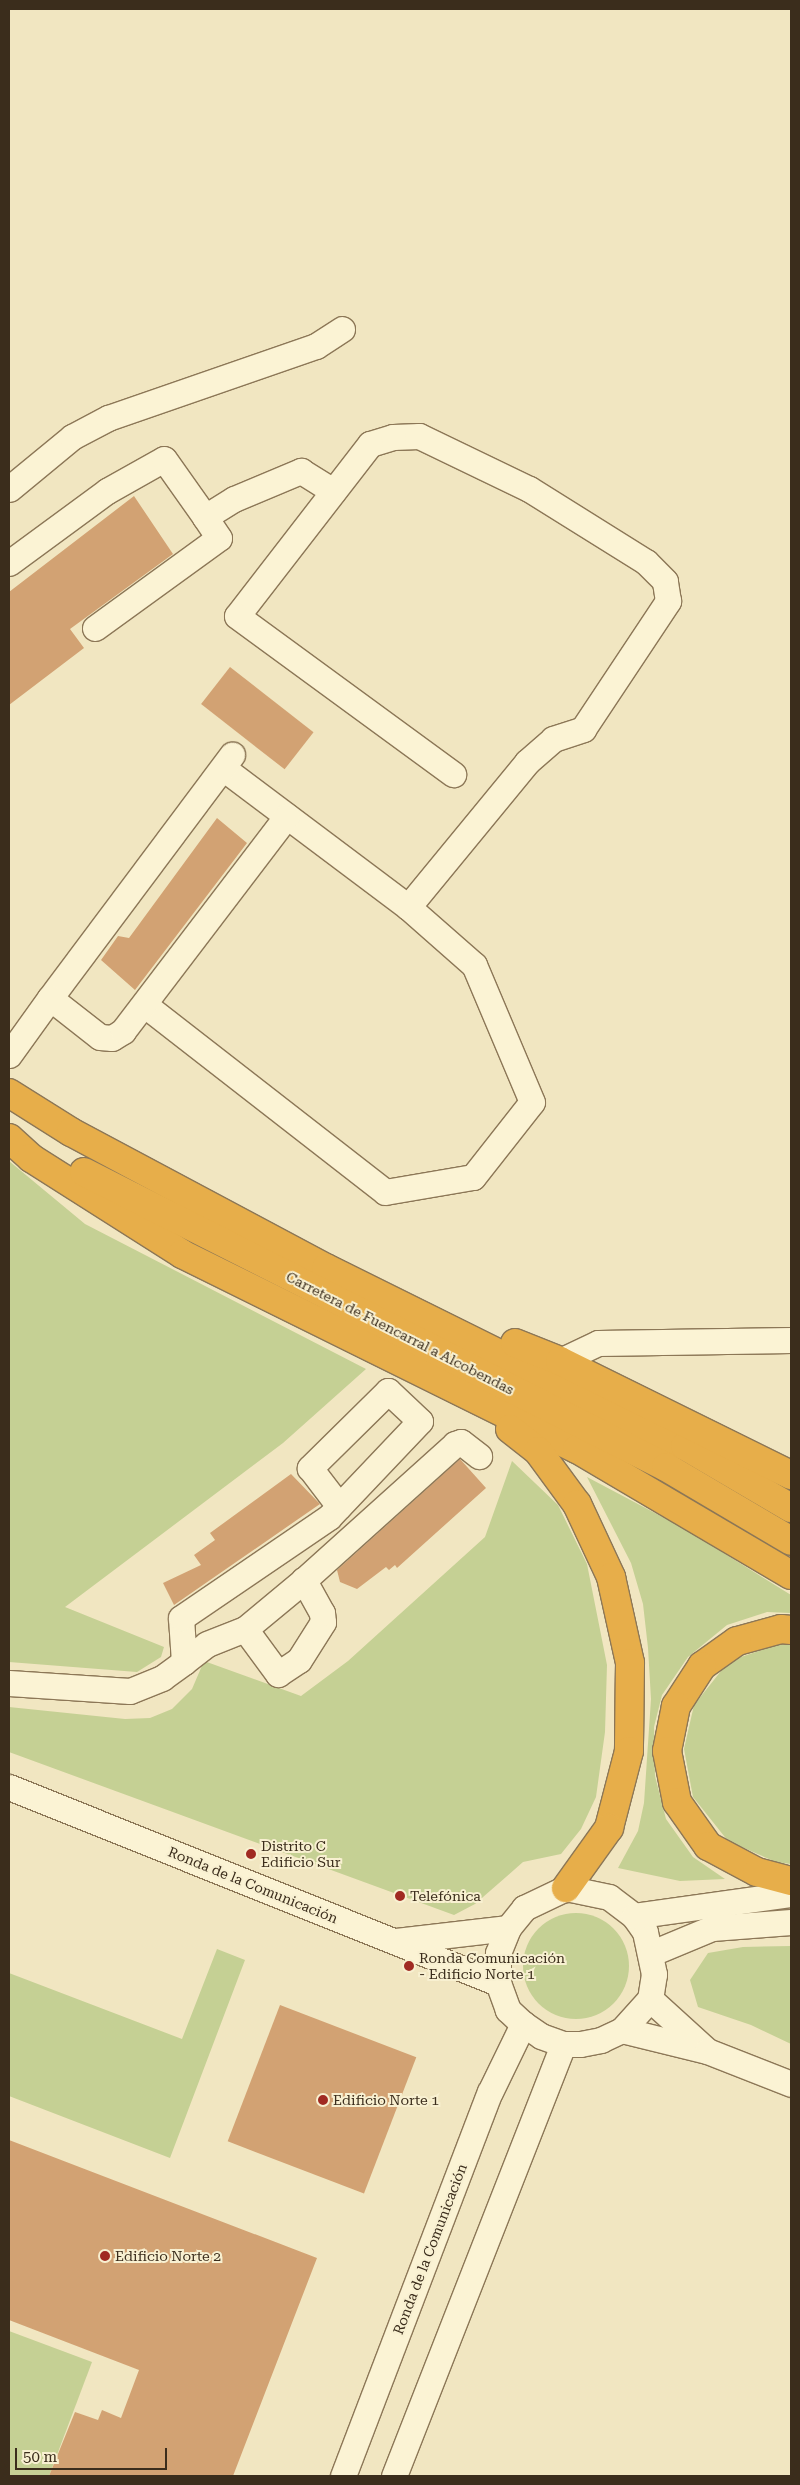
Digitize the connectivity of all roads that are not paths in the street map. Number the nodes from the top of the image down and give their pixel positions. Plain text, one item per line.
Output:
1 (342, 329) dead end
2 (9, 489) edge
3 (333, 491) junction
4 (205, 517) junction
5 (9, 562) edge
6 (95, 628) dead end
7 (453, 774) dead end
8 (287, 816) junction
9 (408, 908) junction
10 (50, 998) junction
11 (145, 1005) junction
12 (9, 1055) edge
13 (9, 1093) edge
14 (9, 1125) edge
15 (9, 1138) edge
16 (326, 1268) junction
17 (791, 1340) edge
18 (560, 1361) junction
19 (473, 1400) junction
20 (479, 1456) dead end
21 (780, 1470) edge
22 (791, 1480) edge
23 (340, 1506) junction
24 (791, 1508) edge
25 (791, 1541) edge
26 (791, 1575) edge
27 (304, 1580) junction
28 (245, 1628) junction
29 (791, 1630) edge
30 (184, 1662) junction
31 (9, 1683) edge
32 (9, 1788) edge
33 (791, 1881) edge
34 (566, 1888) junction
35 (791, 1894) edge
36 (634, 1916) junction
37 (791, 1922) edge
38 (508, 1928) junction
39 (392, 1941) junction
40 (652, 1953) junction
41 (498, 1983) junction
42 (650, 1999) junction
43 (523, 2024) junction
44 (622, 2030) junction
45 (562, 2044) junction
46 (707, 2051) junction
47 (791, 2084) edge
48 (343, 2476) edge
49 (394, 2476) edge

1 - 2 street
3 - 4 street
3 - 7 street
3 - 9 street
4 - 5 street
4 - 6 street
8 - 9 street
8 - 10 street
8 - 11 street
9 - 11 street
10 - 11 street
10 - 12 street
13 - 16 highway, Carretera de Fuencarral a Alcobendas
14 - 25 highway, Carretera de Fuencarral a Alcobendas
15 - 19 highway
16 - 18 highway
16 - 24 highway, Carretera de Fuencarral a Alcobendas
17 - 18 street
18 - 21 highway
19 - 26 highway
19 - 34 highway
20 - 27 street
21 - 22 highway
23 - 23 street
23 - 30 street
27 - 28 street
27 - 28 street
28 - 30 street
29 - 33 highway
30 - 31 street
32 - 39 street, Ronda de la Comunicación
34 - 36 street
34 - 38 street
35 - 36 street
36 - 40 street
37 - 40 street
38 - 39 street
38 - 41 street
39 - 41 street, Ronda de la Comunicación
40 - 42 street
41 - 43 street
42 - 44 street
42 - 46 street
43 - 45 street
43 - 48 street, Ronda de la Comunicación
44 - 45 street
44 - 46 street
45 - 49 street
46 - 47 street

